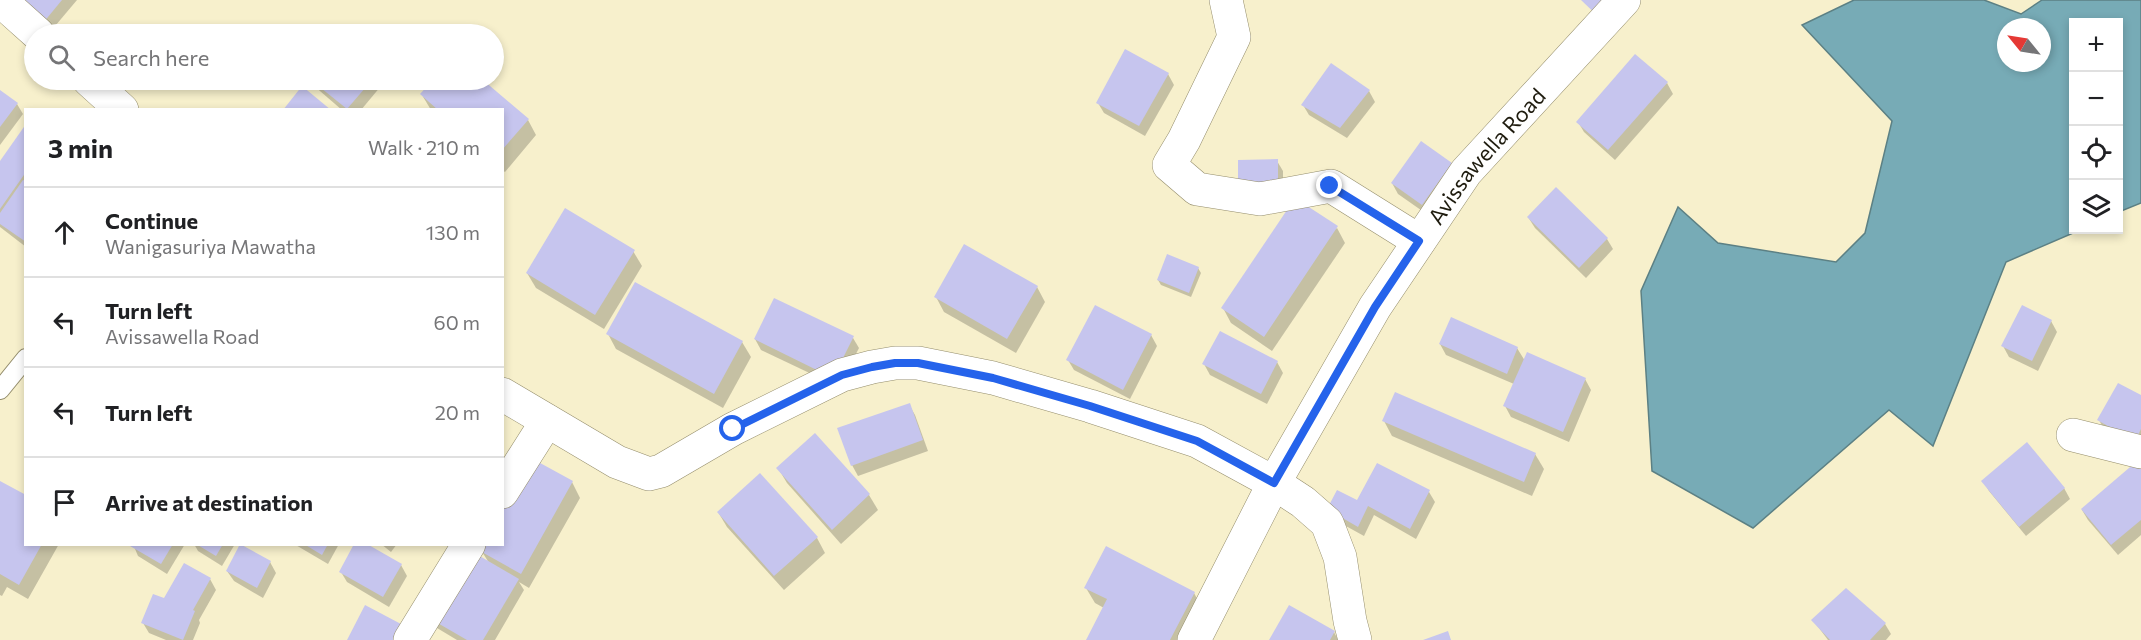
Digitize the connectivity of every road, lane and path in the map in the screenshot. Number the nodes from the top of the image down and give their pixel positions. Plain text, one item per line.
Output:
1 (0, 0) edge
2 (1226, 0) edge
3 (1624, 0) edge
4 (27, 24) edge
5 (99, 90) edge
6 (120, 108) edge
7 (1419, 241) junction
8 (24, 360) edge
9 (0, 390) edge
10 (504, 395) edge
11 (547, 421) junction
12 (2073, 435) dead end
13 (2141, 452) edge
14 (1274, 483) junction
15 (504, 489) edge
16 (469, 546) edge
17 (410, 640) edge
18 (1194, 640) edge
19 (1355, 640) edge

1 - 4 street
2 - 7 street
3 - 7 street, Avissawella Road
5 - 6 street
7 - 14 street, Avissawella Road
8 - 9 lane
10 - 11 street
11 - 14 street
11 - 15 street
12 - 13 street
14 - 18 street, Avissawella Road
14 - 19 street
16 - 17 street

